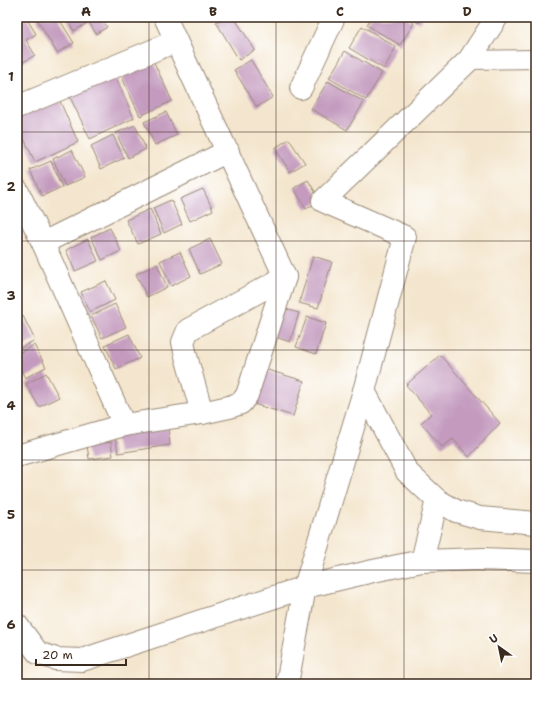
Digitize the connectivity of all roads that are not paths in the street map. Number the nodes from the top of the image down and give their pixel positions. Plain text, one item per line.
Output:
1 (165, 17) edge
2 (334, 17) edge
3 (497, 17) edge
4 (176, 41) junction
5 (536, 59) edge
6 (469, 60) junction
7 (301, 88) dead end
8 (17, 107) edge
9 (228, 151) junction
10 (17, 190) edge
11 (43, 243) junction
12 (285, 277) junction
13 (364, 391) junction
14 (202, 413) junction
15 (124, 425) junction
16 (17, 456) edge
17 (437, 500) junction
18 (536, 523) edge
19 (536, 561) edge
20 (422, 562) junction
21 (305, 587) junction
22 (17, 625) edge
23 (287, 684) edge

1 - 4 street
2 - 7 street
3 - 6 street
4 - 8 street
4 - 9 street
5 - 6 lane
6 - 13 street
9 - 11 street
9 - 12 street
10 - 11 street
11 - 15 street
12 - 14 street
12 - 14 street
13 - 17 street
13 - 21 street
14 - 15 street
15 - 16 street
17 - 18 street
17 - 20 street
19 - 20 street
20 - 21 street
21 - 22 street
21 - 23 street

